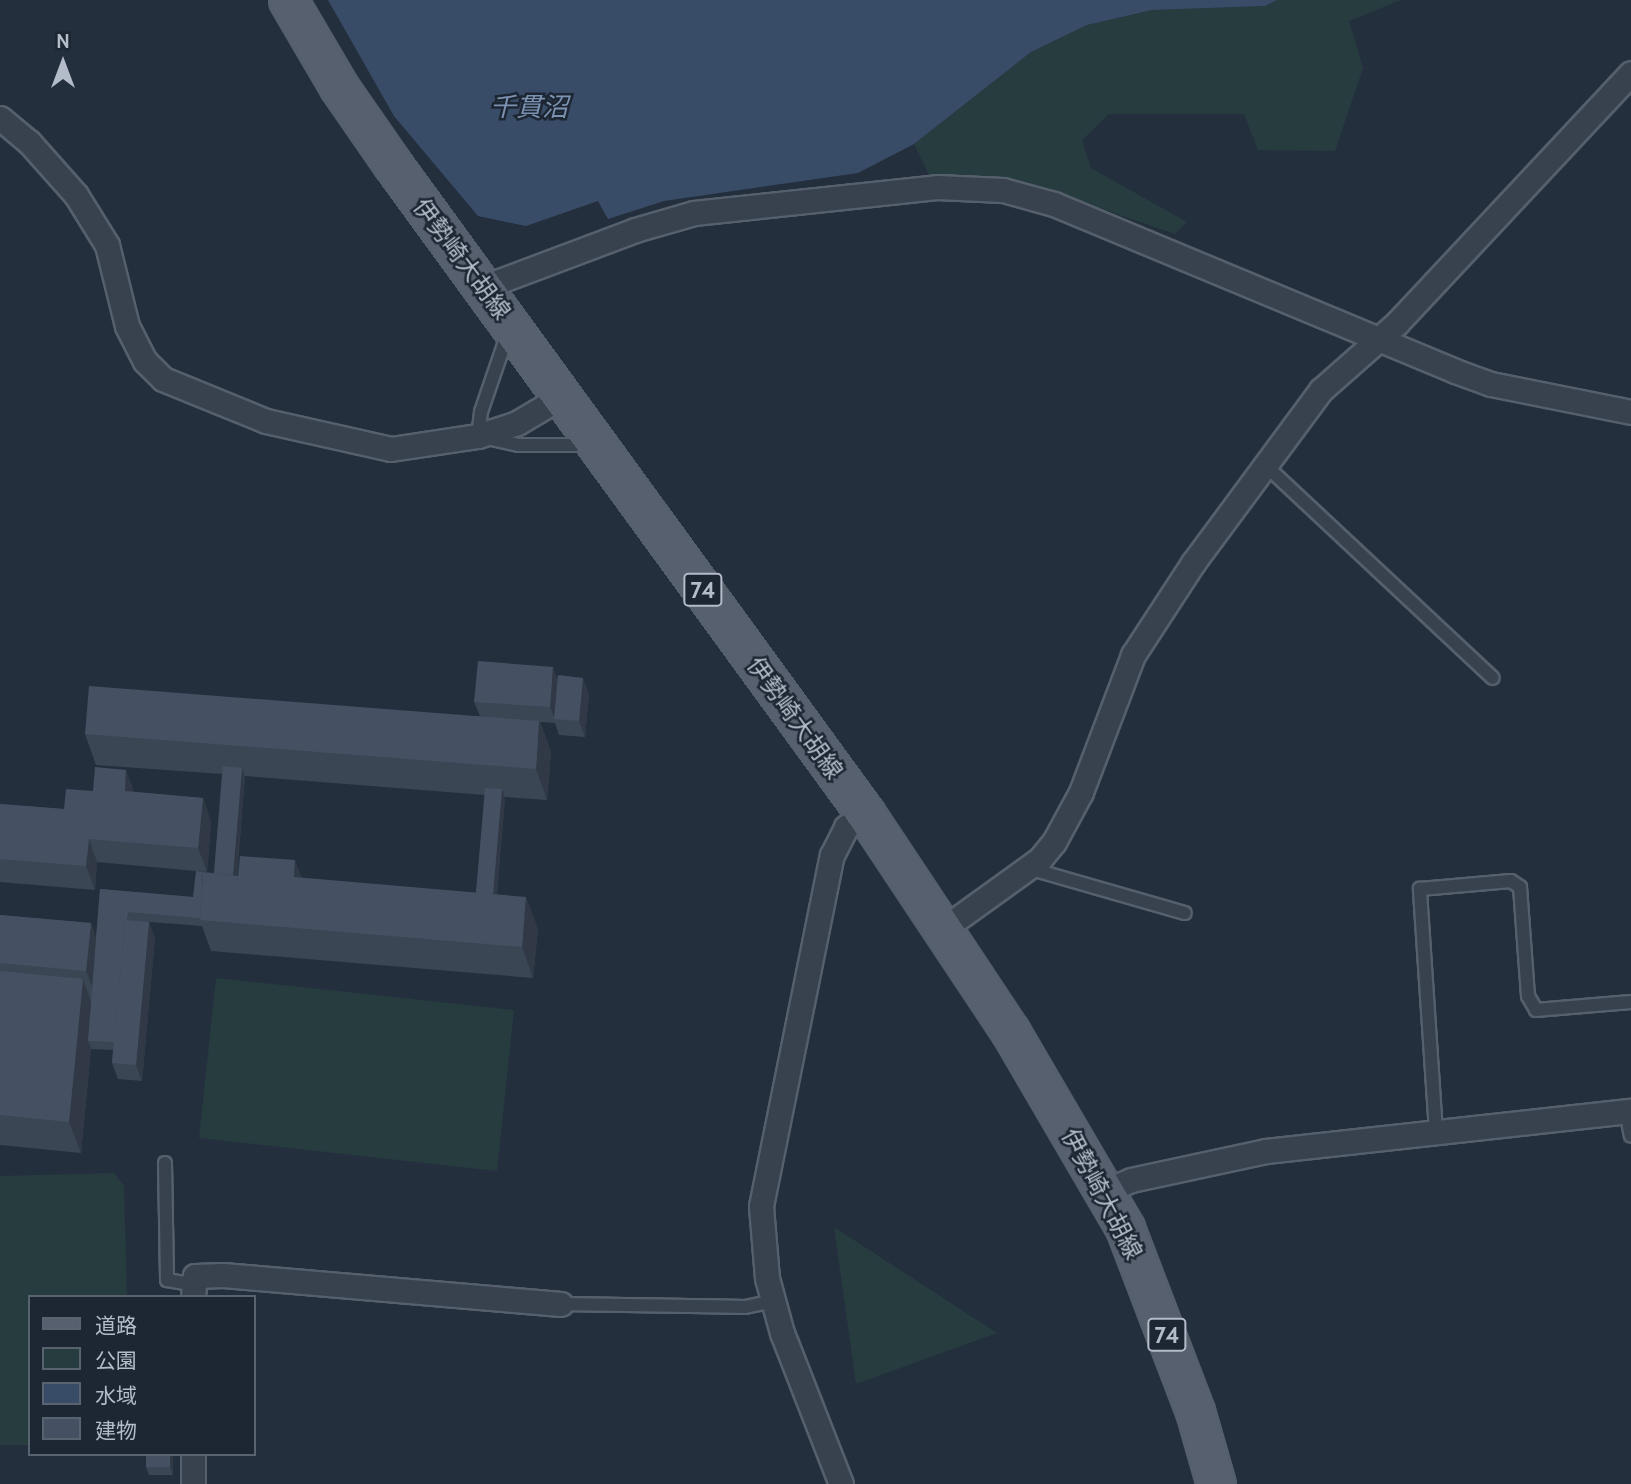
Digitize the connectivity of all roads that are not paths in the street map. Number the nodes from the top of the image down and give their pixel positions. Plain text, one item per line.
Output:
1 (288, 0) edge
2 (1631, 73) edge
3 (0, 118) edge
4 (481, 288) junction
5 (512, 326) junction
6 (1376, 340) junction
7 (561, 397) junction
8 (1631, 412) edge
9 (478, 436) junction
10 (599, 445) junction
11 (1264, 464) junction
12 (1493, 678) dead end
13 (865, 813) junction
14 (1028, 868) junction
15 (1185, 913) dead end
16 (943, 929) junction
17 (1631, 1002) edge
18 (1628, 1111) edge
19 (1436, 1132) junction
20 (1631, 1136) edge
21 (165, 1163) dead end
22 (1102, 1192) junction
23 (194, 1286) edge
24 (774, 1301) junction
25 (561, 1304) joint
26 (193, 1456) edge
27 (193, 1484) edge
28 (841, 1484) edge
29 (1216, 1484) edge

1 - 4 main road, 伊勢崎大胡線 / 74
2 - 6 street
3 - 9 street
4 - 5 main road, 伊勢崎大胡線 / 74
4 - 6 street
5 - 7 main road, 伊勢崎大胡線 / 74
5 - 9 lane
6 - 8 street
6 - 11 street
7 - 9 street
7 - 10 main road, 伊勢崎大胡線 / 74
9 - 10 lane
10 - 13 main road, 伊勢崎大胡線 / 74
11 - 12 lane
11 - 14 street
13 - 16 main road, 伊勢崎大胡線 / 74
13 - 24 street
14 - 15 lane
14 - 16 street
16 - 22 main road, 伊勢崎大胡線 / 74
17 - 19 lane
18 - 19 street
18 - 20 lane
19 - 22 street
21 - 23 lane
22 - 29 main road, 伊勢崎大胡線 / 74
23 - 25 street
24 - 25 lane
24 - 28 street
26 - 27 street

